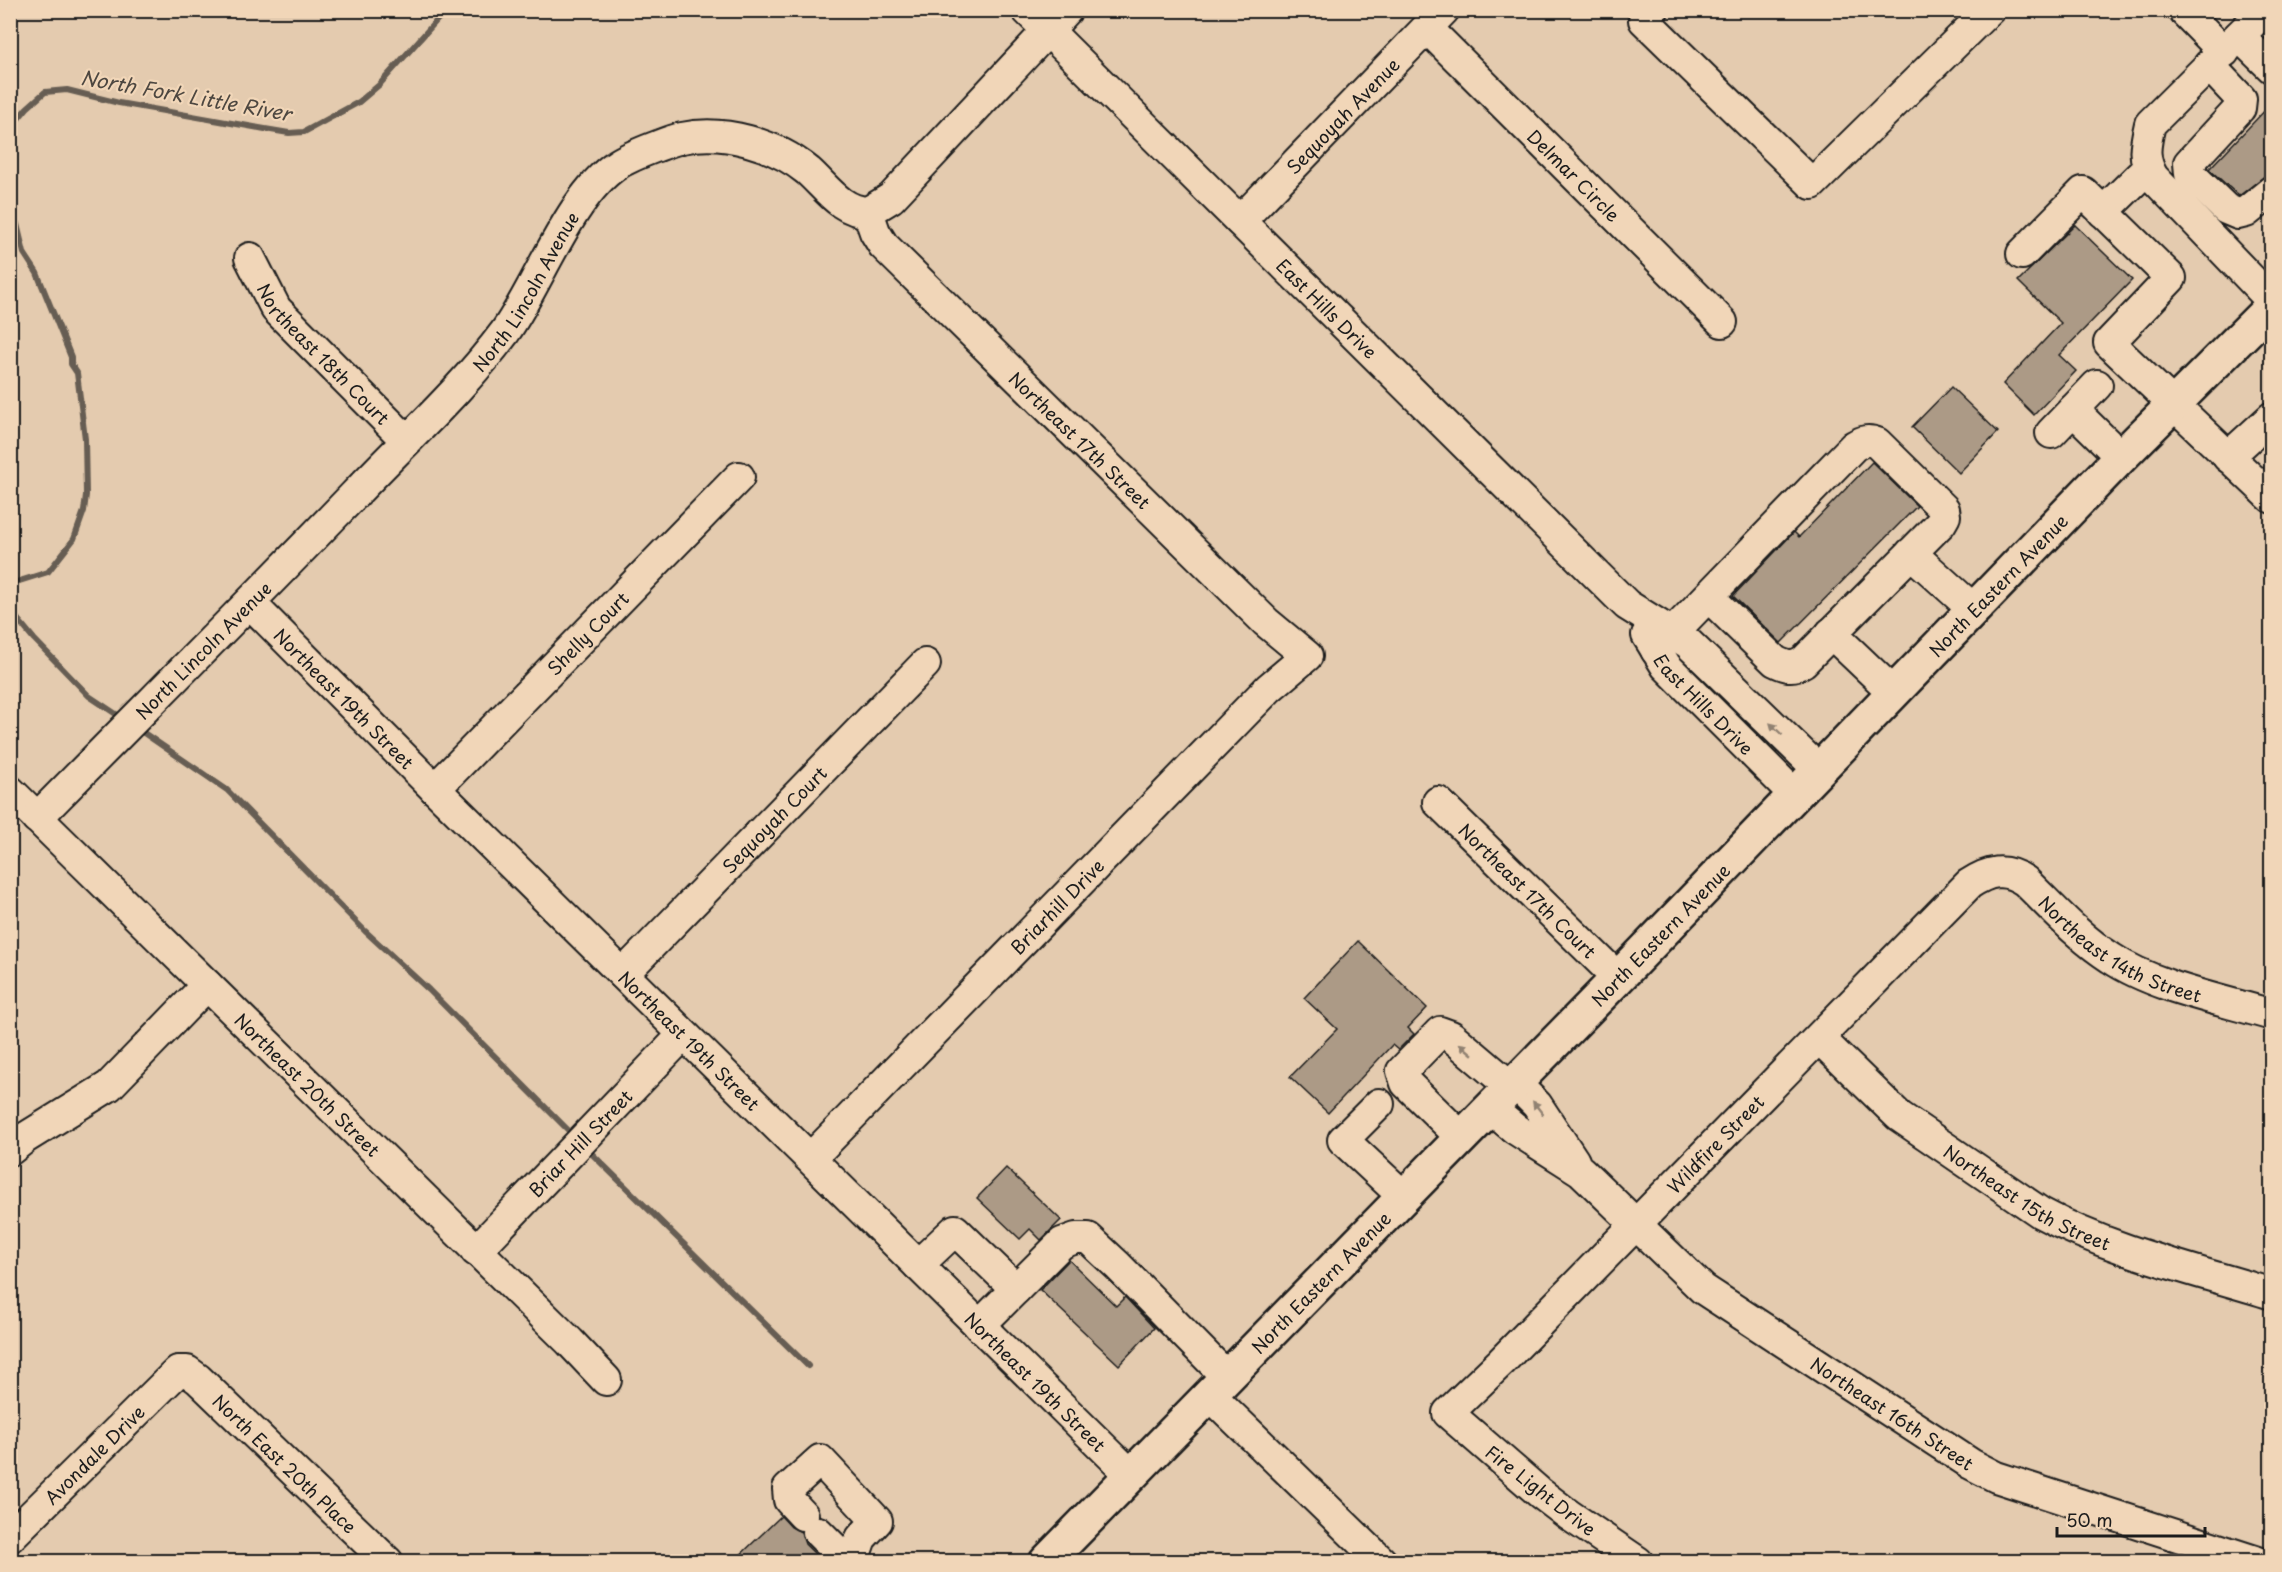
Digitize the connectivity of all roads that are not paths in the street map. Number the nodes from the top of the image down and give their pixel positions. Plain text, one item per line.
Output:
1 (1653, 10) edge
2 (1989, 10) edge
3 (2183, 10) edge
4 (2265, 10) edge
5 (1047, 17) edge
6 (1435, 19) edge
7 (2224, 51) junction
8 (2271, 68) edge
9 (2148, 168) junction
10 (2271, 191) edge
11 (868, 212) junction
12 (2103, 212) junction
13 (1240, 221) junction
14 (2022, 254) dead end
15 (250, 258) dead end
16 (2271, 301) edge
17 (2271, 306) edge
18 (1722, 322) dead end
19 (2097, 385) dead end
20 (2172, 406) junction
21 (2073, 410) junction
22 (2271, 417) edge
23 (2051, 433) dead end
24 (406, 440) junction
25 (2121, 457) junction
26 (2228, 458) junction
27 (739, 477) dead end
28 (2271, 498) edge
29 (1911, 553) junction
30 (1709, 597) junction
31 (250, 603) junction
32 (1973, 609) junction
33 (1832, 633) junction
34 (1665, 642) junction
35 (1307, 656) joint
36 (925, 664) dead end
37 (1893, 692) junction
38 (1818, 770) junction
39 (435, 789) junction
40 (10, 791) edge
41 (1794, 794) junction
42 (1438, 802) dead end
43 (37, 818) junction
44 (1981, 876) joint
45 (623, 974) junction
46 (1618, 978) junction
47 (207, 984) junction
48 (2271, 1015) edge
49 (683, 1035) junction
50 (1819, 1038) junction
51 (1505, 1093) junction
52 (1379, 1104) dead end
53 (1461, 1137) junction
54 (10, 1150) edge
55 (811, 1158) junction
56 (1403, 1196) junction
57 (1635, 1225) junction
58 (476, 1251) junction
59 (918, 1266) junction
60 (1016, 1289) junction
61 (2271, 1294) edge
62 (979, 1326) junction
63 (178, 1371) joint
64 (606, 1380) dead end
65 (1218, 1385) junction
66 (1448, 1413) joint
67 (1131, 1475) junction
68 (10, 1537) edge
69 (854, 1560) edge
70 (388, 1562) edge
71 (1046, 1562) edge
72 (1382, 1562) edge
73 (1638, 1562) edge
74 (2258, 1562) edge

1 - 2 street
3 - 7 street
4 - 7 street
5 - 11 street
5 - 13 street, East Hills Drive
6 - 13 street, Sequoyah Avenue
6 - 18 street, Delmar Circle
7 - 8 street
7 - 9 street
7 - 10 street
9 - 12 street
9 - 16 street
11 - 24 street, North Lincoln Avenue
11 - 35 street, Northeast 17th Street
12 - 14 street
12 - 20 street
13 - 34 street, East Hills Drive
15 - 24 street, Northeast 18th Court
17 - 20 main road, North Eastern Avenue
19 - 21 street
20 - 25 main road, North Eastern Avenue
20 - 26 street
21 - 23 street
21 - 25 street
22 - 26 street
24 - 31 street, North Lincoln Avenue
25 - 32 main road, North Eastern Avenue
26 - 28 street
27 - 39 street, Shelly Court
29 - 30 street
29 - 32 street
29 - 33 street
30 - 33 street
30 - 34 street
31 - 39 street, Northeast 19th Street
31 - 43 street, North Lincoln Avenue
32 - 37 main road, North Eastern Avenue
33 - 37 street
38 -> 34 street, East Hills Drive
34 - 41 street, East Hills Drive
35 - 55 street, Briarhill Drive
36 - 45 street, Sequoyah Court
37 - 38 main road, North Eastern Avenue
38 - 41 main road, North Eastern Avenue
39 - 45 street, Northeast 19th Street
40 - 43 street, Northeast 20th Street
41 - 46 main road, North Eastern Avenue
42 - 46 street, Northeast 17th Court
43 - 47 street, Northeast 20th Street
44 - 48 street, Northeast 14th Street
44 - 50 street, Wildfire Street
45 - 49 street, Northeast 19th Street
46 - 51 main road, North Eastern Avenue
47 - 54 street
47 - 58 street, Northeast 20th Street
49 - 55 street, Northeast 19th Street
49 - 58 street, Briar Hill Street
50 - 57 street, Wildfire Street
50 - 61 street, Northeast 15th Street
51 - 53 main road, North Eastern Avenue
51 -> 53 street, Northeast 16th Street
51 - 57 street, Northeast 16th Street
52 - 56 street
53 - 56 main road, North Eastern Avenue
55 - 59 street, Northeast 19th Street
56 - 65 main road, North Eastern Avenue
57 - 66 street, Wildfire Street
57 - 74 street, Northeast 16th Street
58 - 64 street, Northeast 20th Street
59 - 60 street
59 - 62 street, Northeast 19th Street
60 - 62 street
60 - 65 street
62 - 67 street, Northeast 19th Street
63 - 68 street, Avondale Drive
63 - 70 street, North East 20th Place
65 - 67 main road, North Eastern Avenue
65 - 72 street
66 - 73 street, Fire Light Drive
67 - 71 main road, North Eastern Avenue
69 - 69 street

